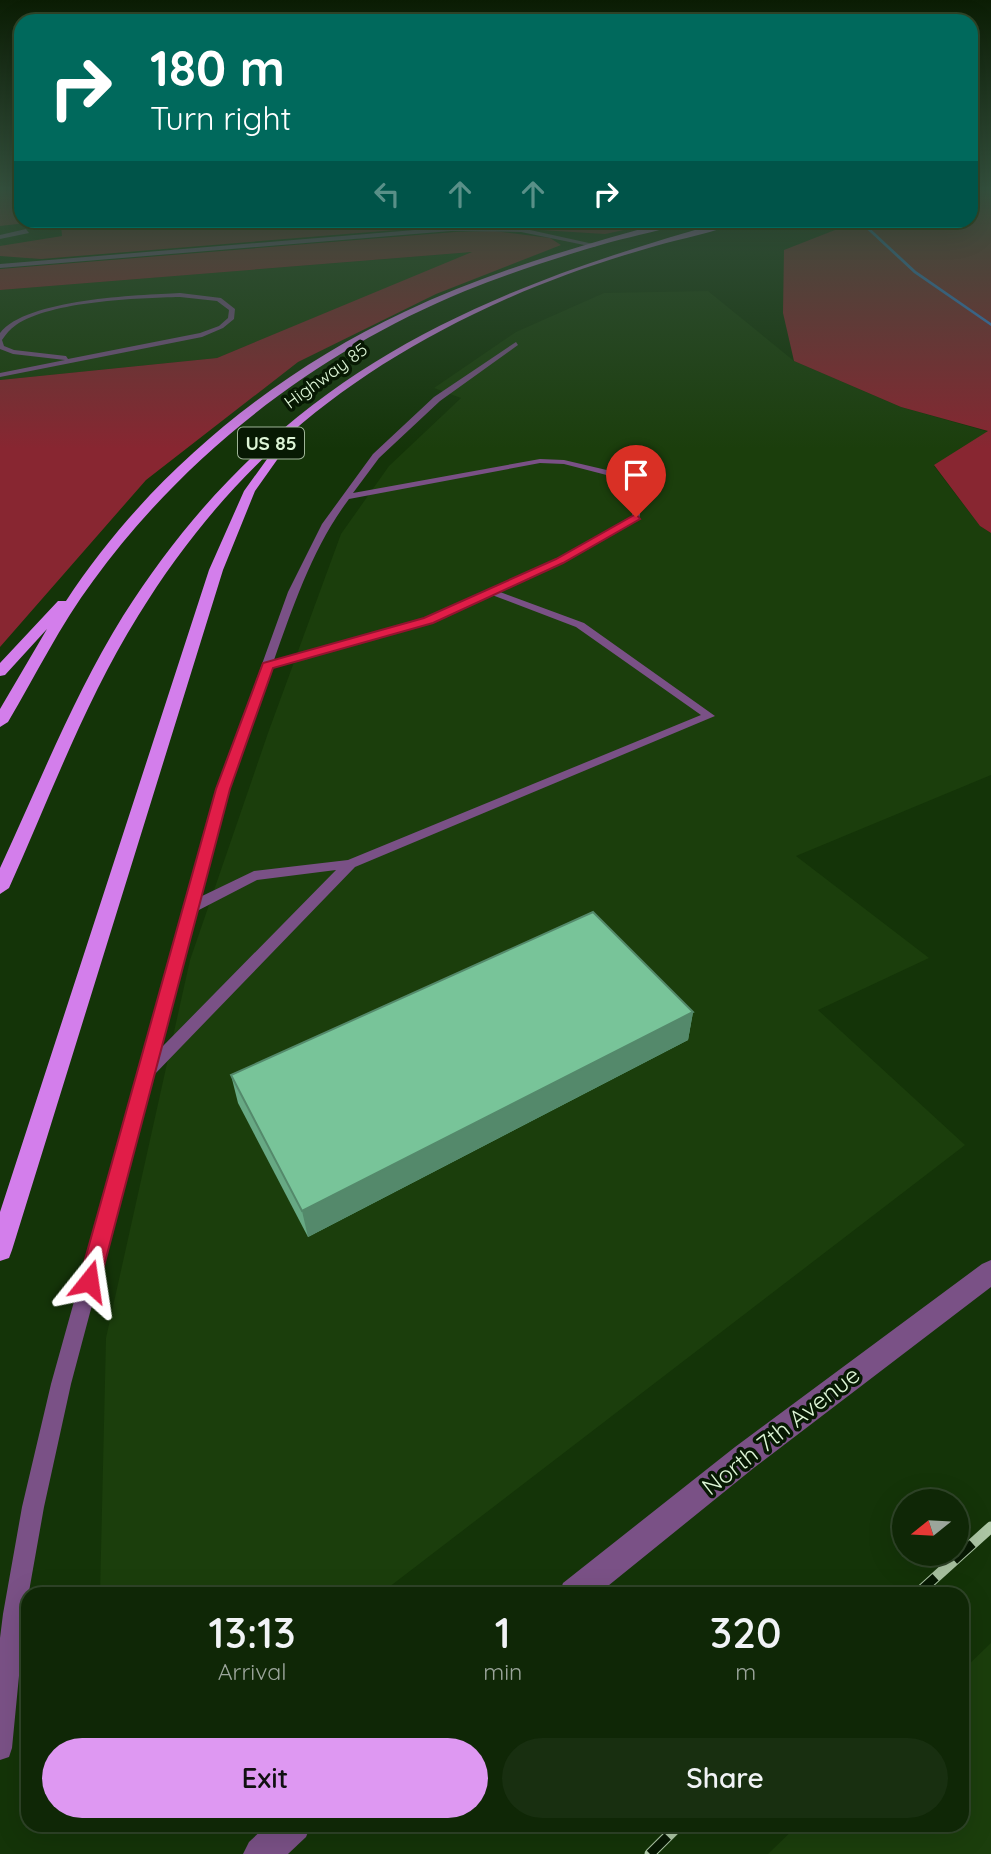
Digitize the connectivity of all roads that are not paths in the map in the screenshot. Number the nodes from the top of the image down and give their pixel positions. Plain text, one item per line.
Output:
1 (502, 276) edge
2 (540, 276) edge
3 (557, 276) edge
4 (470, 311) junction
5 (0, 340) edge
6 (516, 344) dead end
7 (82, 360) junction
8 (0, 375) edge
9 (310, 408) junction
10 (345, 496) junction
11 (88, 578) junction
12 (492, 592) junction
13 (268, 665) junction
14 (0, 672) edge
15 (0, 722) edge
16 (350, 864) junction
17 (0, 888) edge
18 (191, 908) junction
19 (145, 1074) junction
20 (0, 1250) edge
21 (991, 1272) edge
22 (583, 1587) edge
23 (0, 1748) edge
24 (286, 1832) edge
25 (261, 1854) edge

1 - 11 highway, Highway 85 / US 85
2 - 4 highway
3 - 4 highway, Highway 85 / US 85
4 - 9 highway, Highway 85 / US 85
5 - 7 lane
5 - 7 lane
6 - 10 lane
7 - 8 lane
9 - 17 highway, Highway 85 / US 85
9 - 20 highway
10 - 12 lane
10 - 13 lane
11 - 14 highway
11 - 15 highway, Highway 85 / US 85
12 - 13 lane
12 - 16 lane
13 - 18 lane
16 - 18 lane
16 - 19 lane
18 - 19 lane
19 - 23 lane
21 - 22 street, North 7th Avenue
24 - 25 street

